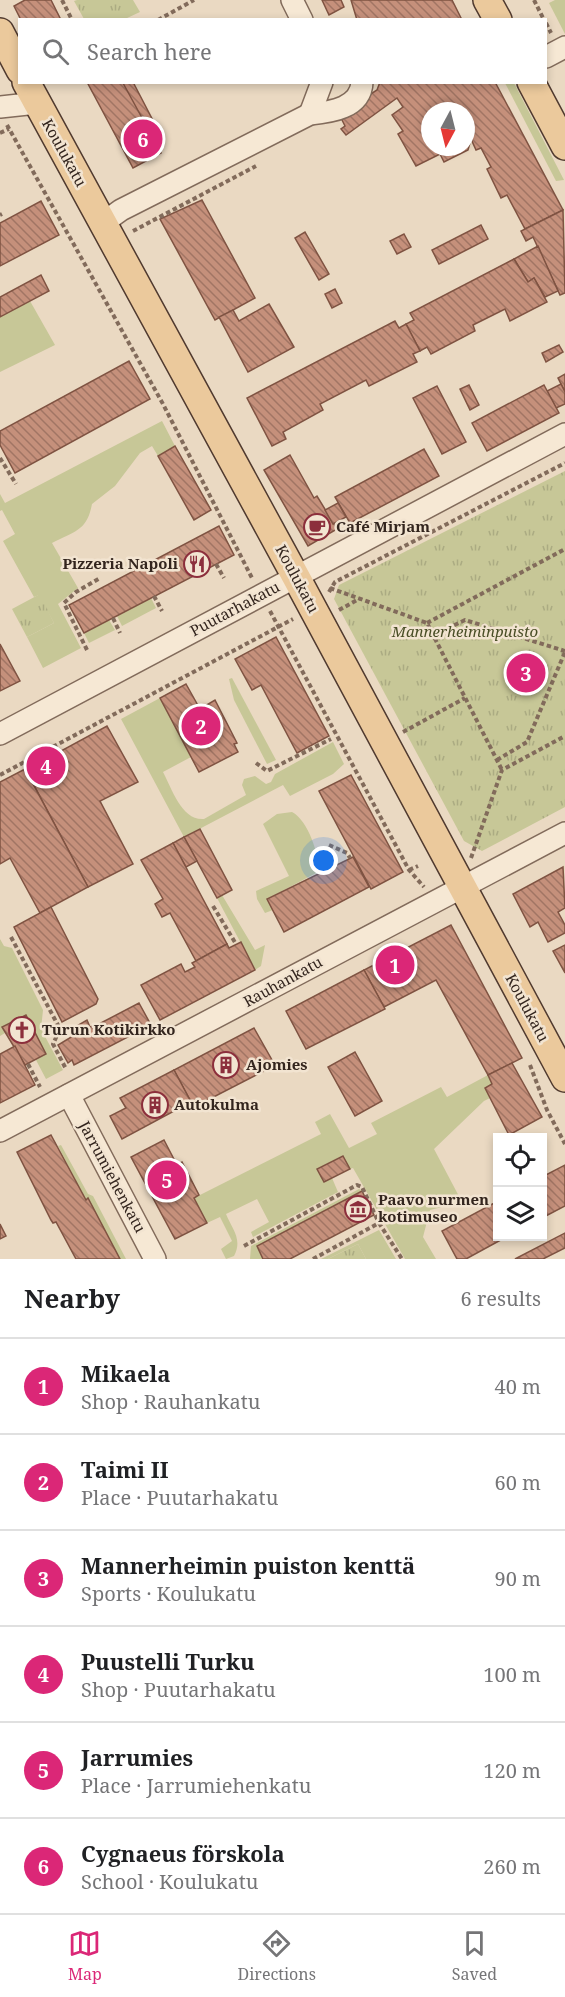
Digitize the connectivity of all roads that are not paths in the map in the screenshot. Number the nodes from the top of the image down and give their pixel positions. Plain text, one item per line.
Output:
1 (292, 0) edge
2 (487, 0) edge
3 (301, 18) edge
4 (497, 18) edge
5 (565, 47) edge
6 (547, 56) edge
7 (321, 84) edge
8 (362, 84) edge
9 (532, 84) edge
10 (31, 93) edge
11 (0, 106) edge
12 (310, 114) junction
13 (565, 146) edge
14 (103, 224) junction
15 (565, 434) edge
16 (296, 577) junction
17 (0, 734) edge
18 (565, 833) edge
19 (462, 885) junction
20 (565, 1078) edge
21 (69, 1095) junction
22 (0, 1131) edge
23 (155, 1259) edge

1 - 3 street
2 - 4 main road
5 - 6 street
7 - 12 street
8 - 12 street
9 - 13 main road
10 - 11 street
10 - 14 main road, Koulukatu
12 - 14 street
14 - 16 main road, Koulukatu
15 - 16 street, Puutarhakatu
16 - 17 street, Puutarhakatu
16 - 19 main road, Koulukatu
18 - 19 street, Rauhankatu
19 - 20 main road, Koulukatu
19 - 21 street, Rauhankatu
21 - 22 street, Rauhankatu
21 - 23 street, Jarrumiehenkatu

